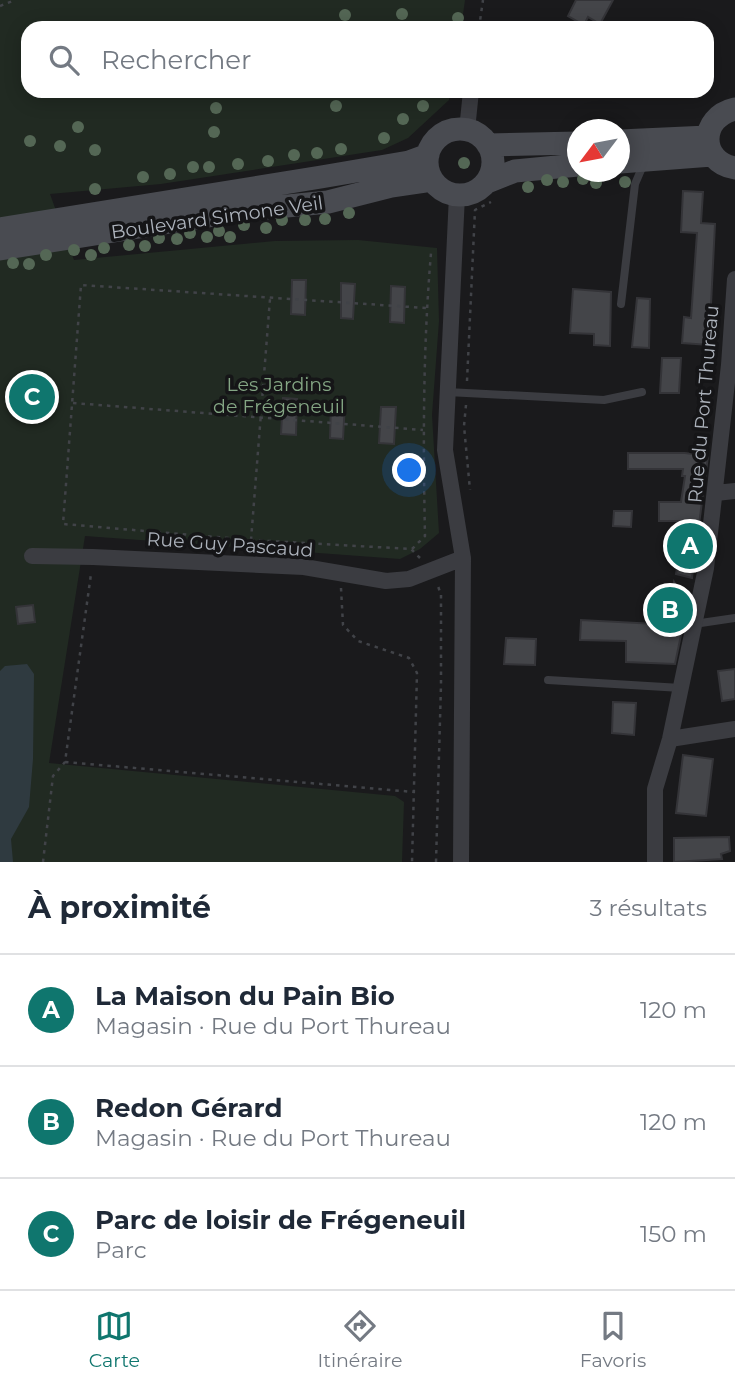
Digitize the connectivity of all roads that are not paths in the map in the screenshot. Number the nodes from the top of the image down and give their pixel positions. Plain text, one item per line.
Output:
1 (470, 98) edge
2 (735, 109) edge
3 (467, 130) junction
4 (630, 142) edge
5 (567, 143) edge
6 (488, 145) junction
7 (710, 146) junction
8 (428, 155) junction
9 (645, 159) junction
10 (630, 161) edge
11 (567, 167) edge
12 (735, 169) edge
13 (432, 180) junction
14 (491, 191) junction
15 (457, 195) junction
16 (0, 229) edge
17 (0, 249) edge
18 (735, 279) edge
19 (621, 304) dead end
20 (446, 392) junction
21 (642, 393) dead end
22 (735, 491) edge
23 (716, 493) junction
24 (32, 556) dead end
25 (463, 558) junction
26 (735, 618) edge
27 (694, 624) junction
28 (548, 680) dead end
29 (681, 688) junction
30 (735, 729) edge
31 (670, 739) junction
32 (461, 862) edge
33 (655, 862) edge

1 - 3 street
2 - 7 main road
3 - 6 main road
3 - 8 main road
4 - 7 main road
5 - 6 main road
6 - 14 main road
7 - 9 main road
7 - 12 main road
8 - 13 main road
8 - 16 main road, Boulevard Simone Veil
9 - 10 main road
9 - 19 lane
11 - 14 main road
13 - 15 main road
13 - 17 main road, Boulevard Simone Veil
14 - 15 main road
15 - 20 street
18 - 23 street, Rue du Port Thureau
20 - 21 lane
20 - 25 street
22 - 23 street
23 - 27 street, Rue du Port Thureau
24 - 25 street, Rue Guy Pascaud
25 - 32 street
26 - 27 lane
27 - 29 street, Rue du Port Thureau
28 - 29 lane
29 - 31 street, Rue du Port Thureau
30 - 31 street
31 - 33 street, Rue du Port Thureau

